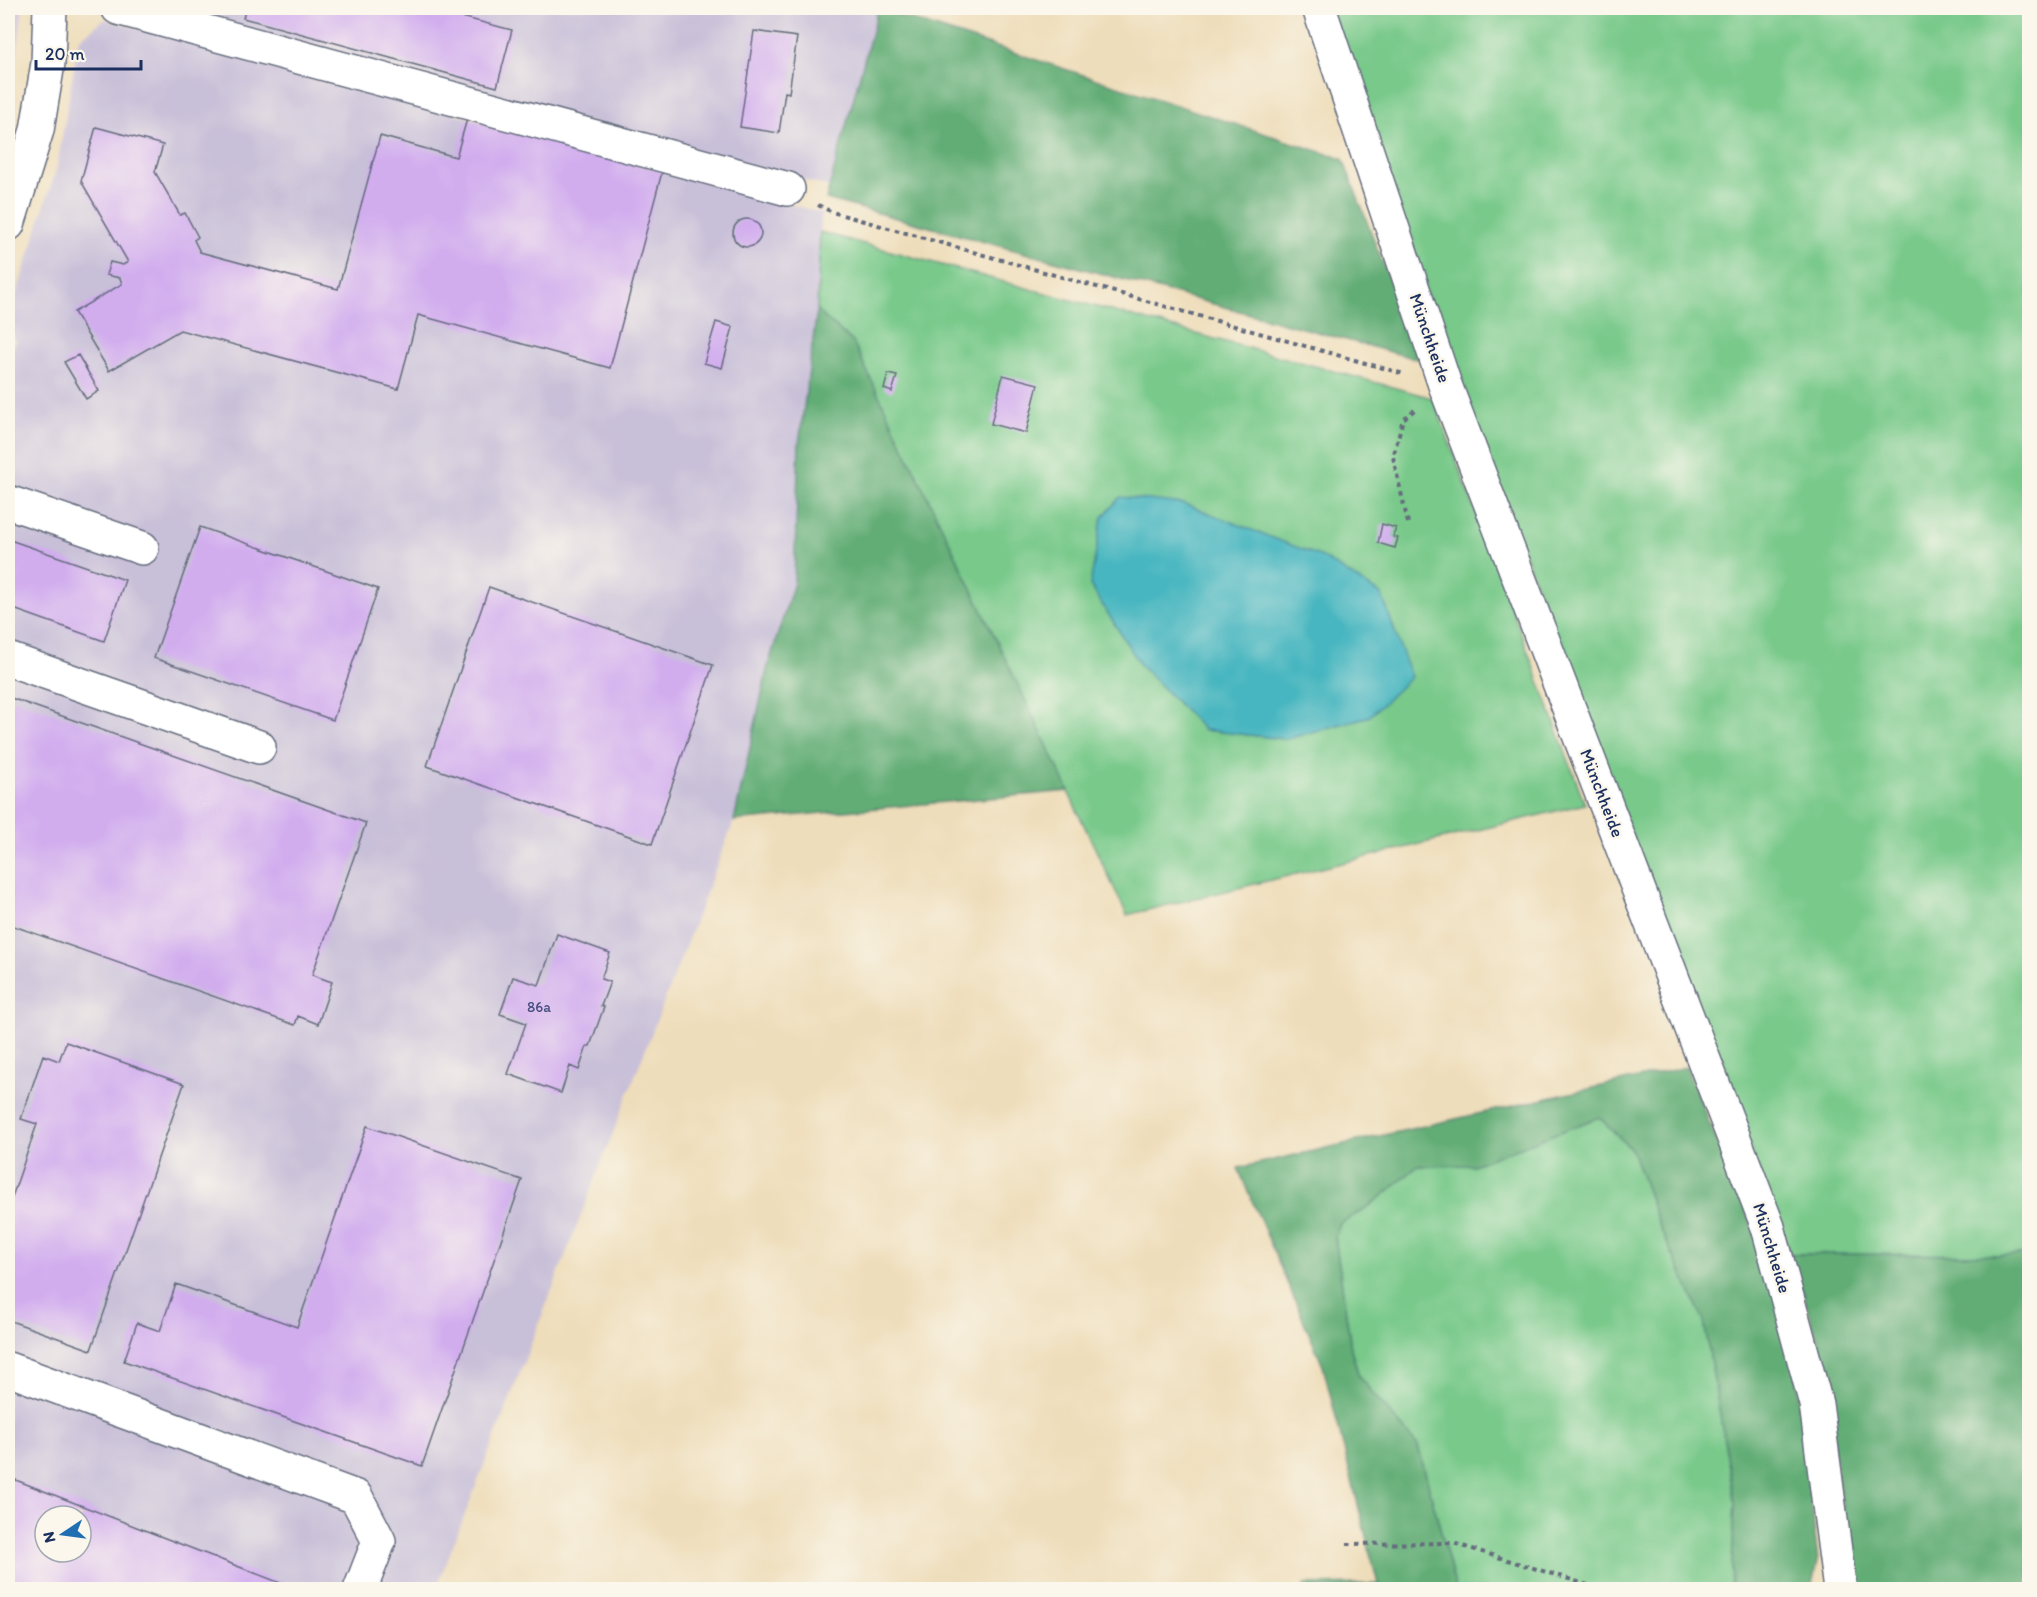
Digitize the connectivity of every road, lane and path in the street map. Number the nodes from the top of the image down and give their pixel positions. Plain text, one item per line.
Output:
1 (50, 8) edge
2 (118, 8) edge
3 (1319, 8) edge
4 (788, 189) joint
5 (8, 224) edge
6 (1445, 385) junction
7 (8, 502) edge
8 (1408, 523) dead end
9 (142, 548) dead end
10 (8, 658) edge
11 (259, 747) dead end
12 (8, 1369) edge
13 (1347, 1544) dead end
14 (360, 1590) edge
15 (1604, 1590) edge
16 (1840, 1590) edge

1 - 5 street
2 - 4 street
3 - 6 street, Münchheide
4 - 6 path
6 - 8 path
6 - 16 street, Münchheide
7 - 9 street
10 - 11 street
12 - 14 street
13 - 15 path

